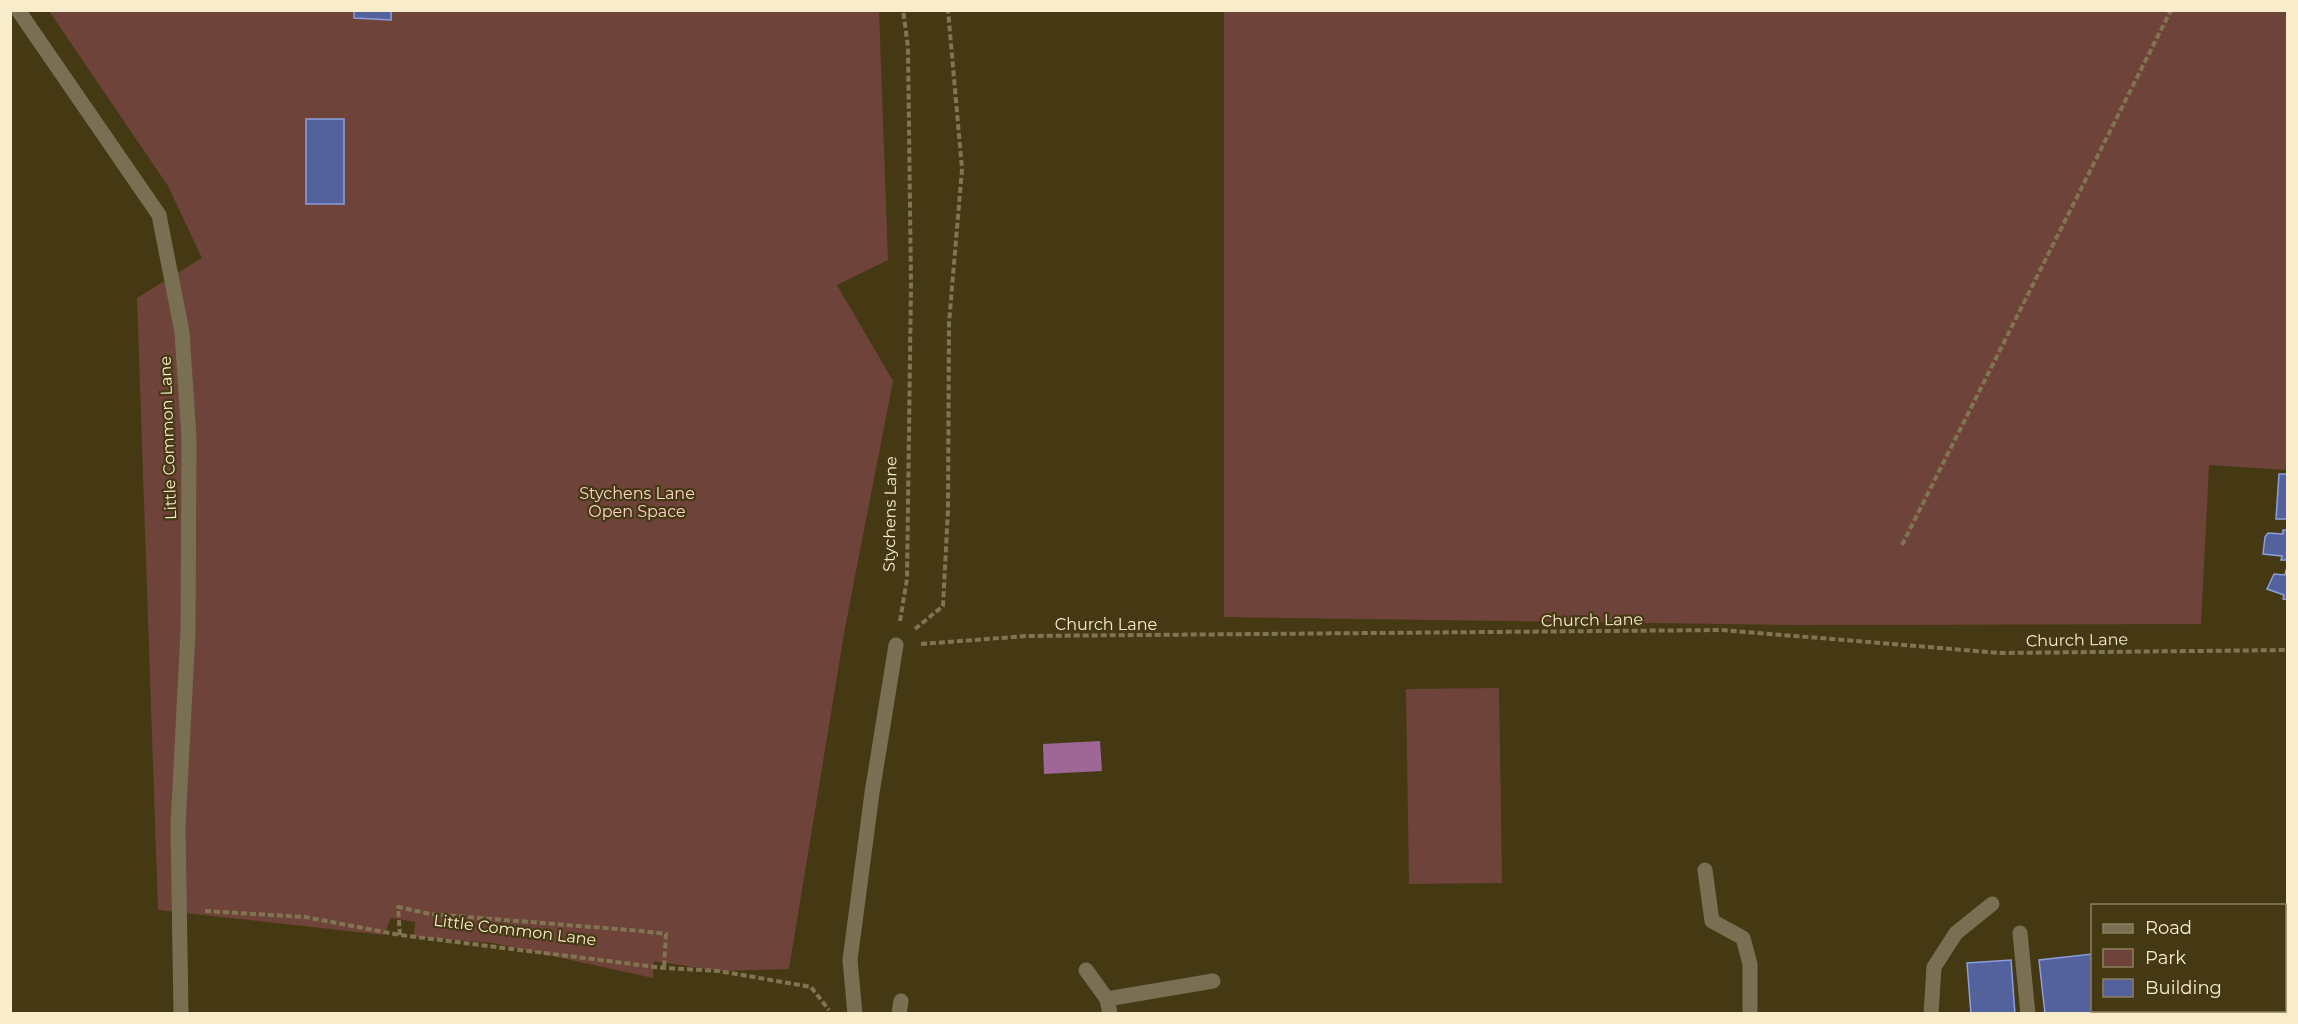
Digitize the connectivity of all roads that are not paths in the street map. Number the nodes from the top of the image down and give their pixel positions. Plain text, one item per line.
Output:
1 (18, 10) edge
2 (897, 645) road end
3 (1705, 870) dead end
4 (1992, 904) dead end
5 (2020, 933) dead end
6 (1086, 970) dead end
7 (1213, 981) dead end
8 (1108, 1006) edge
9 (182, 1014) edge
10 (855, 1014) edge
11 (1750, 1014) edge
12 (1931, 1014) edge
13 (2028, 1014) edge

1 - 9 street, Little Common Lane
2 - 10 street
3 - 11 street
4 - 12 street
5 - 13 street
6 - 8 street
7 - 8 street

